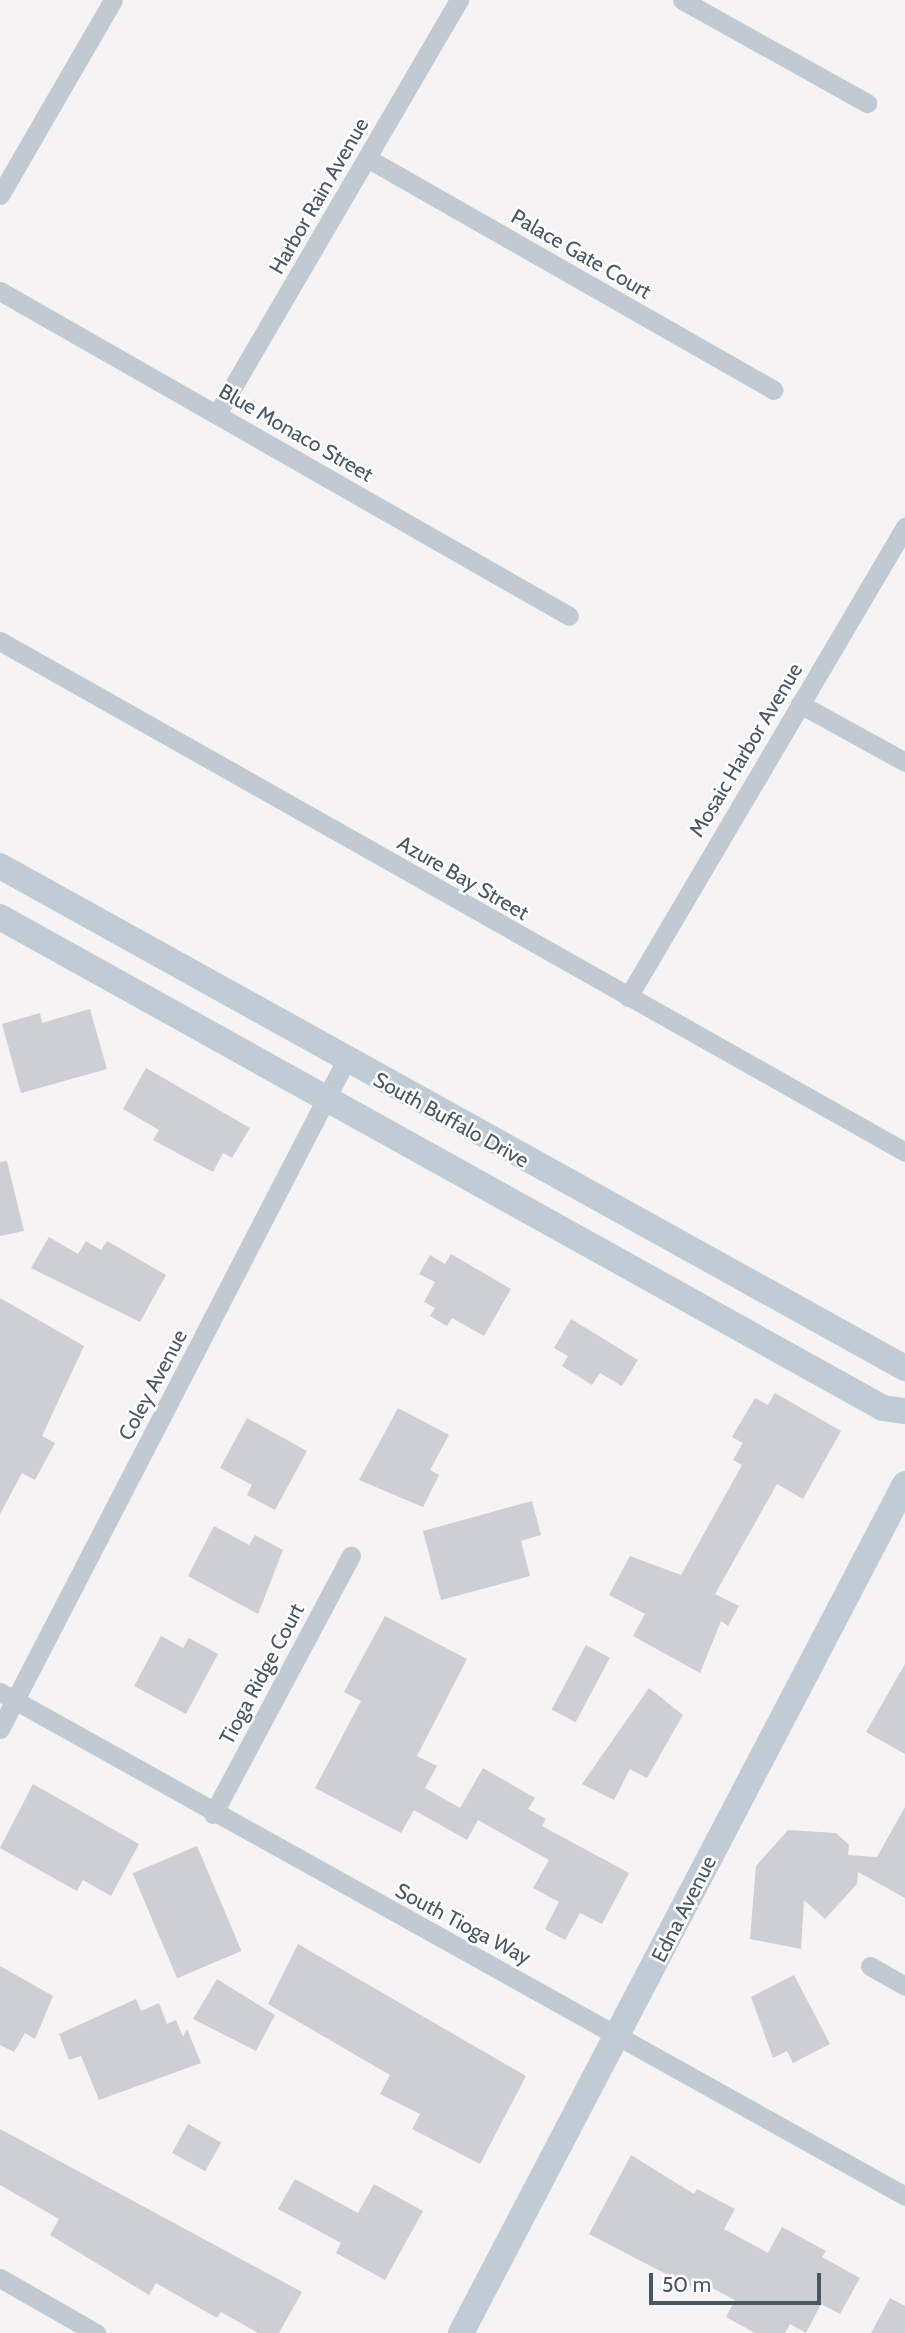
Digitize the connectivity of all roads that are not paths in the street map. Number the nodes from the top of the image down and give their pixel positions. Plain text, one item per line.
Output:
1 (113, 0) edge
2 (459, 0) edge
3 (681, 0) edge
4 (867, 103) dead end
5 (367, 158) junction
6 (0, 195) edge
7 (0, 291) edge
8 (773, 390) dead end
9 (217, 414) junction
10 (905, 527) edge
11 (569, 616) dead end
12 (0, 641) edge
13 (800, 704) junction
14 (905, 762) edge
15 (0, 866) edge
16 (0, 917) edge
17 (628, 997) junction
18 (345, 1062) junction
19 (325, 1100) junction
20 (905, 1152) edge
21 (905, 1368) edge
22 (905, 1411) edge
23 (905, 1484) edge
24 (351, 1556) dead end
25 (7, 1696) edge
26 (0, 1729) edge
27 (213, 1814) junction
28 (870, 1966) dead end
29 (905, 1986) edge
30 (619, 2034) junction
31 (905, 2196) edge
32 (0, 2278) edge
33 (70, 2326) edge
34 (96, 2333) edge
35 (461, 2333) edge

1 - 6 street
2 - 5 street, Harbor Rain Avenue
3 - 4 street
5 - 8 street, Palace Gate Court
5 - 9 street, Harbor Rain Avenue
7 - 9 street, Blue Monaco Street
9 - 11 street, Blue Monaco Street
10 - 13 street, Mosaic Harbor Avenue
12 - 17 street, Azure Bay Street
13 - 14 street
13 - 17 street, Mosaic Harbor Avenue
15 - 18 main road, South Buffalo Drive
16 - 19 main road, South Buffalo Drive
17 - 20 street, Azure Bay Street
18 - 19 street, Coley Avenue
18 - 21 main road, South Buffalo Drive
19 - 22 main road, South Buffalo Drive
19 - 25 street, Coley Avenue
23 - 30 main road, Edna Avenue
24 - 27 street, Tioga Ridge Court
25 - 26 street, Coley Avenue
25 - 27 street, South Tioga Way
27 - 30 street, South Tioga Way
28 - 29 street
30 - 31 street, South Tioga Way
30 - 35 main road, Edna Avenue
32 - 33 street
33 - 34 street

